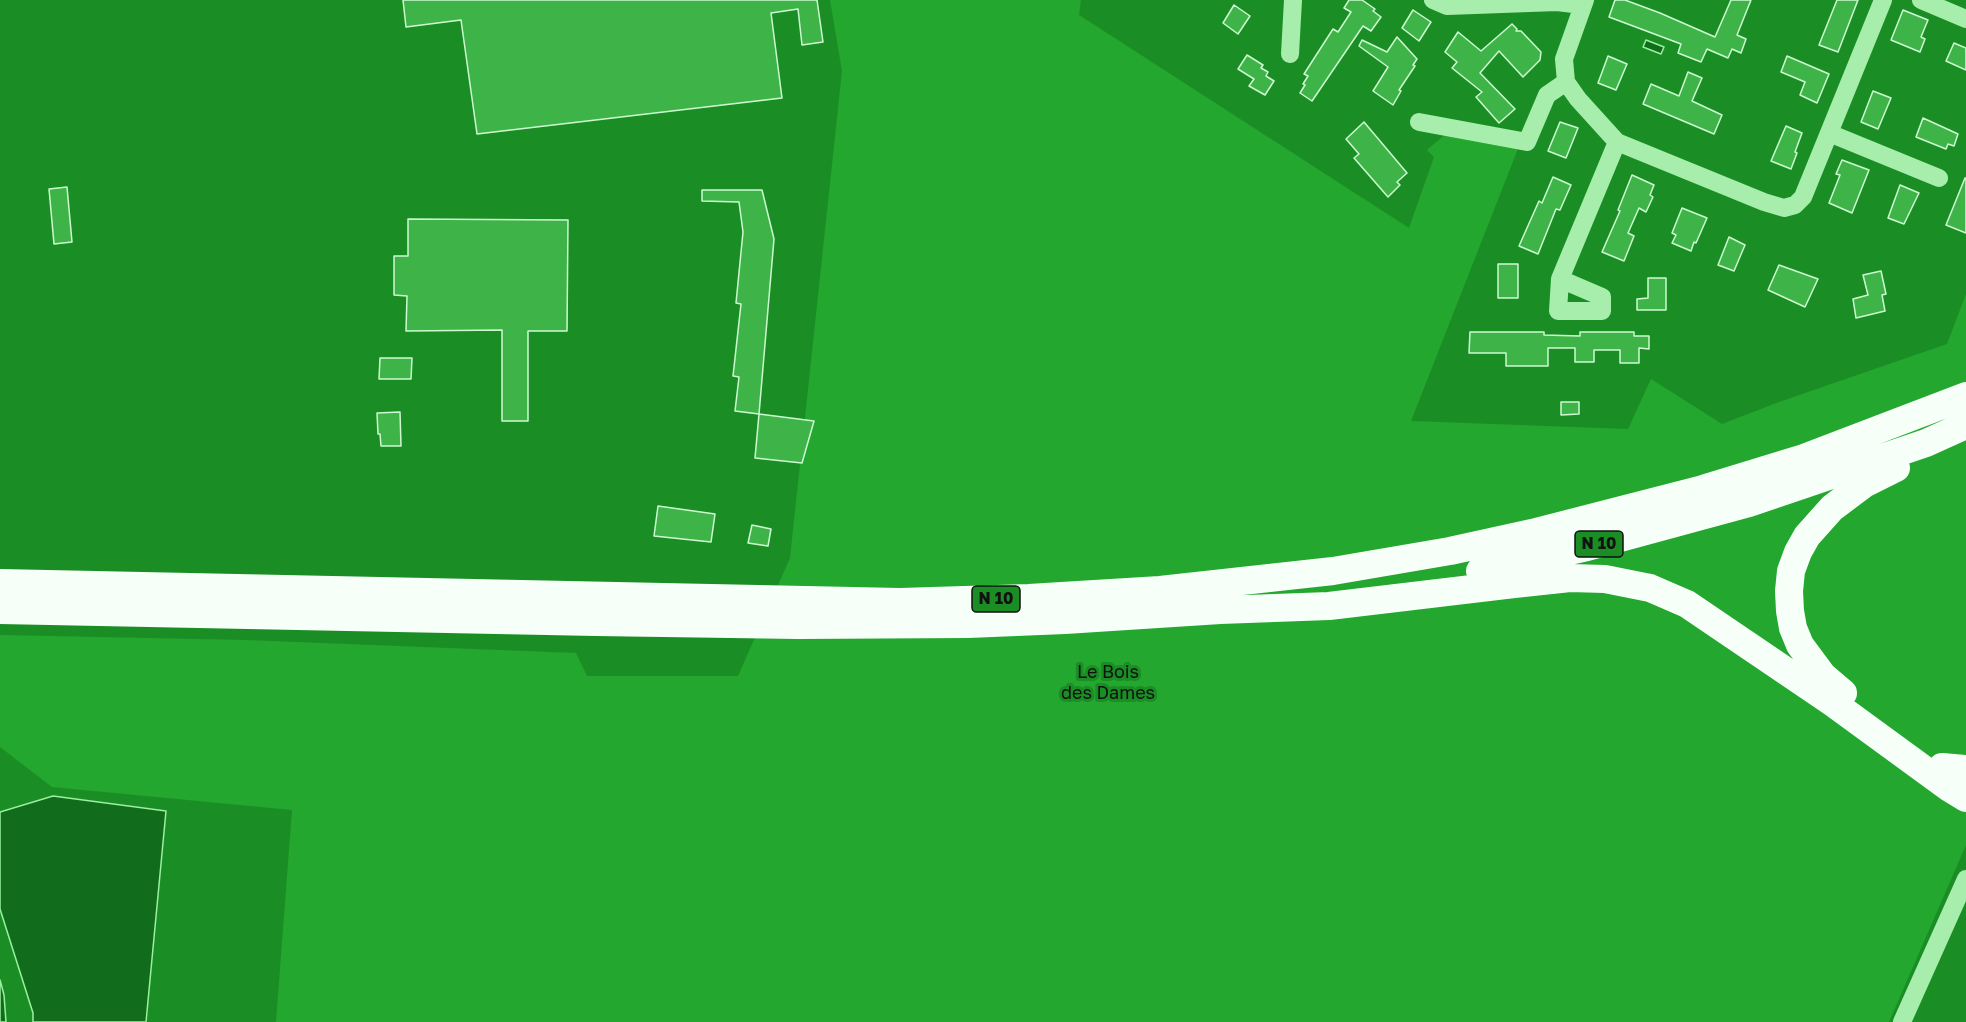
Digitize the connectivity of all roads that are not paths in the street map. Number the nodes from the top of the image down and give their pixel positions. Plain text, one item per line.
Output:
1 (1293, 0) edge
2 (1433, 0) edge
3 (1883, 0) edge
4 (1921, 0) edge
5 (1583, 2) edge
6 (1966, 19) edge
7 (1290, 54) dead end
8 (1566, 82) junction
9 (1419, 122) dead end
10 (1829, 134) junction
11 (1617, 142) junction
12 (1940, 178) dead end
13 (1560, 279) dead end
14 (1966, 382) edge
15 (1966, 396) edge
16 (1966, 425) edge
17 (1966, 435) edge
18 (1533, 533) junction
19 (0, 583) edge
20 (0, 610) edge
21 (1220, 610) junction
22 (1958, 780) edge
23 (1966, 810) edge
24 (1966, 879) edge
25 (1902, 1022) edge

1 - 7 street
2 - 5 street
3 - 10 street
4 - 6 street
5 - 8 street
8 - 9 street
8 - 11 street
10 - 11 street
10 - 12 street
11 - 13 street
14 - 18 highway
15 - 18 highway, N 10
16 - 21 highway, N 10
17 - 22 highway
18 - 19 highway, N 10
20 - 21 highway, N 10
21 - 22 highway
22 - 23 highway
24 - 25 street

